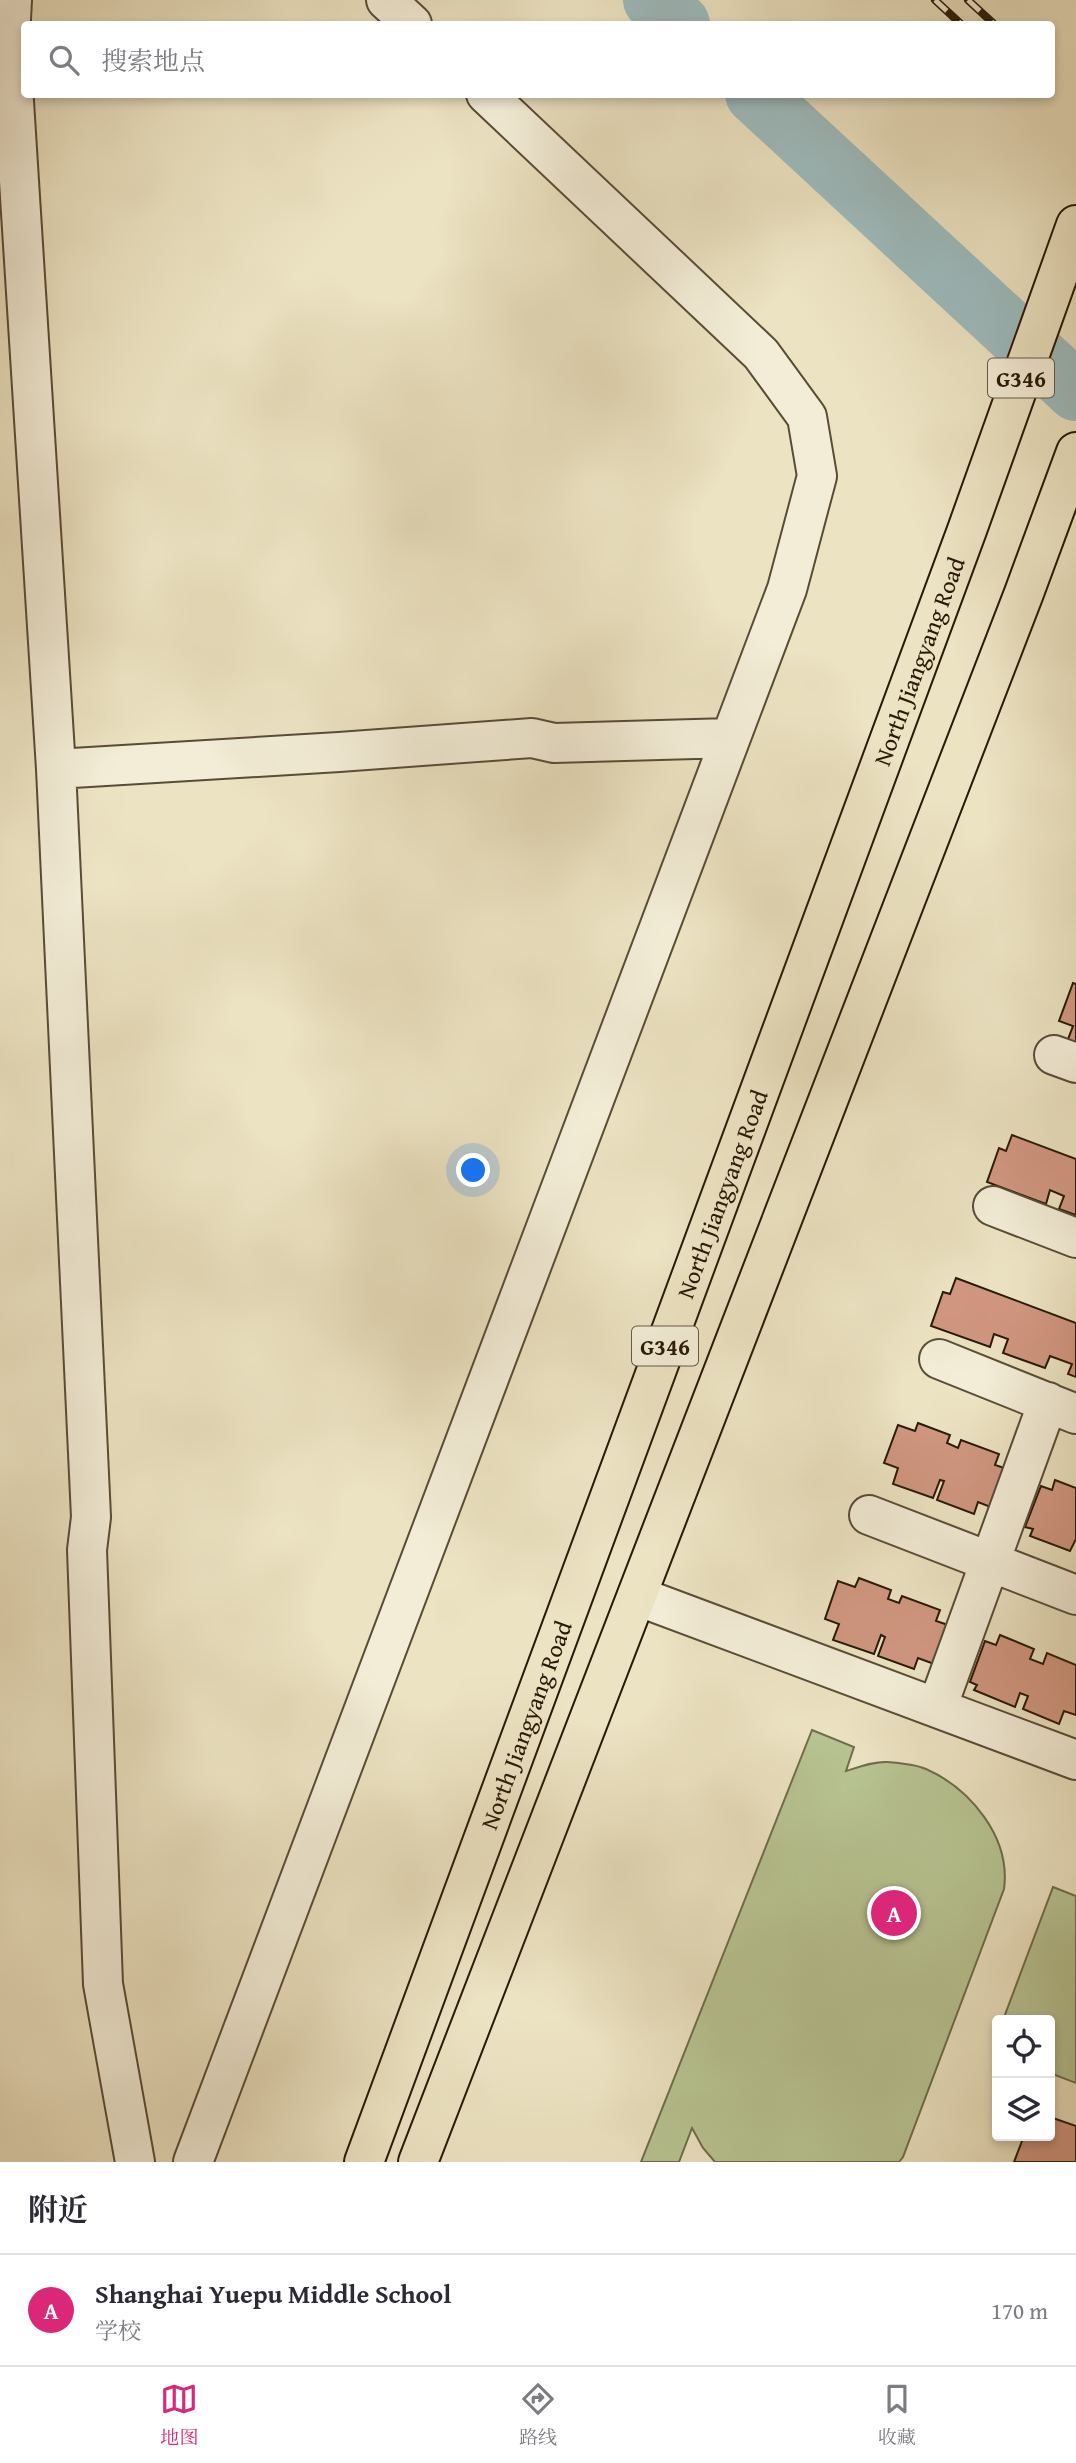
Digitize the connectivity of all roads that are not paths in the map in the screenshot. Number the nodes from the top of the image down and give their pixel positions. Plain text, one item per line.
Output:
1 (12, 0) edge
2 (386, 0) edge
3 (409, 21) edge
4 (490, 98) edge
5 (1076, 225) edge
6 (1076, 452) edge
7 (730, 738) junction
8 (56, 769) junction
9 (993, 1206) dead end
10 (1076, 1238) edge
11 (939, 1359) dead end
12 (1062, 1408) edge
13 (869, 1515) dead end
14 (990, 1561) junction
15 (1076, 1595) edge
16 (637, 1596) junction
17 (937, 1708) junction
18 (1076, 1760) edge
19 (135, 2162) edge
20 (193, 2162) edge
21 (364, 2162) edge
22 (418, 2162) edge

1 - 8 street
2 - 3 street
4 - 7 street
5 - 21 highway, North Jiangyang Road / G346
6 - 16 highway, G346
7 - 8 street
7 - 20 street
8 - 19 street
9 - 10 street
11 - 12 street
12 - 14 street
13 - 14 street
14 - 15 street
14 - 17 street
16 - 17 street
16 - 22 highway, G346
17 - 18 street

